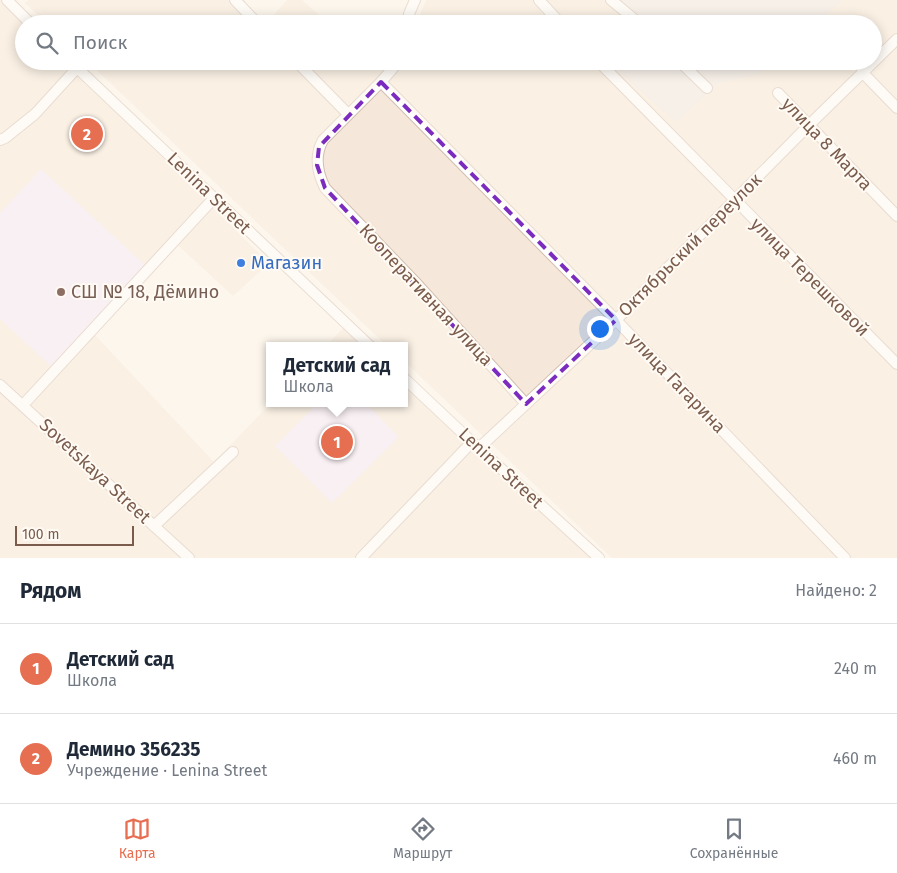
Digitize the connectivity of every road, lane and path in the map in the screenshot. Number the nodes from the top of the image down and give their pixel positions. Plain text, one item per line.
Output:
1 (7, 0) edge
2 (235, 0) edge
3 (415, 0) edge
4 (539, 0) edge
5 (611, 0) edge
6 (22, 15) edge
7 (249, 15) edge
8 (409, 15) edge
9 (553, 15) edge
10 (629, 15) edge
11 (897, 39) edge
12 (882, 53) edge
13 (69, 70) edge
14 (80, 70) edge
15 (305, 70) edge
16 (391, 70) edge
17 (607, 70) edge
18 (688, 70) edge
19 (862, 72) joint
20 (381, 82) junction
21 (706, 88) dead end
22 (778, 93) dead end
23 (897, 108) edge
24 (348, 114) junction
25 (809, 125) junction
26 (0, 140) edge
27 (214, 198) junction
28 (735, 201) junction
29 (897, 216) edge
30 (616, 320) junction
31 (366, 342) edge
32 (897, 364) edge
33 (408, 382) edge
34 (0, 385) edge
35 (526, 404) junction
36 (23, 406) junction
37 (475, 445) junction
38 (233, 452) dead end
39 (154, 526) junction
40 (189, 558) edge
41 (361, 558) edge
42 (599, 558) edge
43 (845, 558) edge

1 - 6 street
2 - 7 street
3 - 8 street
4 - 9 street
5 - 10 street
11 - 12 street, Октябрьский переулок
13 - 26 street
14 - 27 street, Lenina Street
15 - 24 street
16 - 20 street
17 - 28 street, улица Терешковой
18 - 21 street
19 - 23 street
19 - 25 street, Октябрьский переулок
20 - 24 street
20 - 30 street, улица Гагарина
22 - 25 street, улица 8 Марта
24 - 35 street, Кооперативная улица
25 - 28 street, Октябрьский переулок
25 - 29 street, улица 8 Марта
27 - 31 street, Lenina Street
27 - 36 street
28 - 30 street, Октябрьский переулок
28 - 32 street, улица Терешковой
30 - 35 street, Октябрьский переулок
30 - 43 street, улица Гагарина
33 - 37 street, Lenina Street
34 - 36 street, Sovetskaya Street
35 - 37 street, Октябрьский переулок
36 - 39 street, Sovetskaya Street
37 - 41 street, Октябрьский переулок
37 - 42 street, Lenina Street
38 - 39 street
39 - 40 street, Sovetskaya Street

